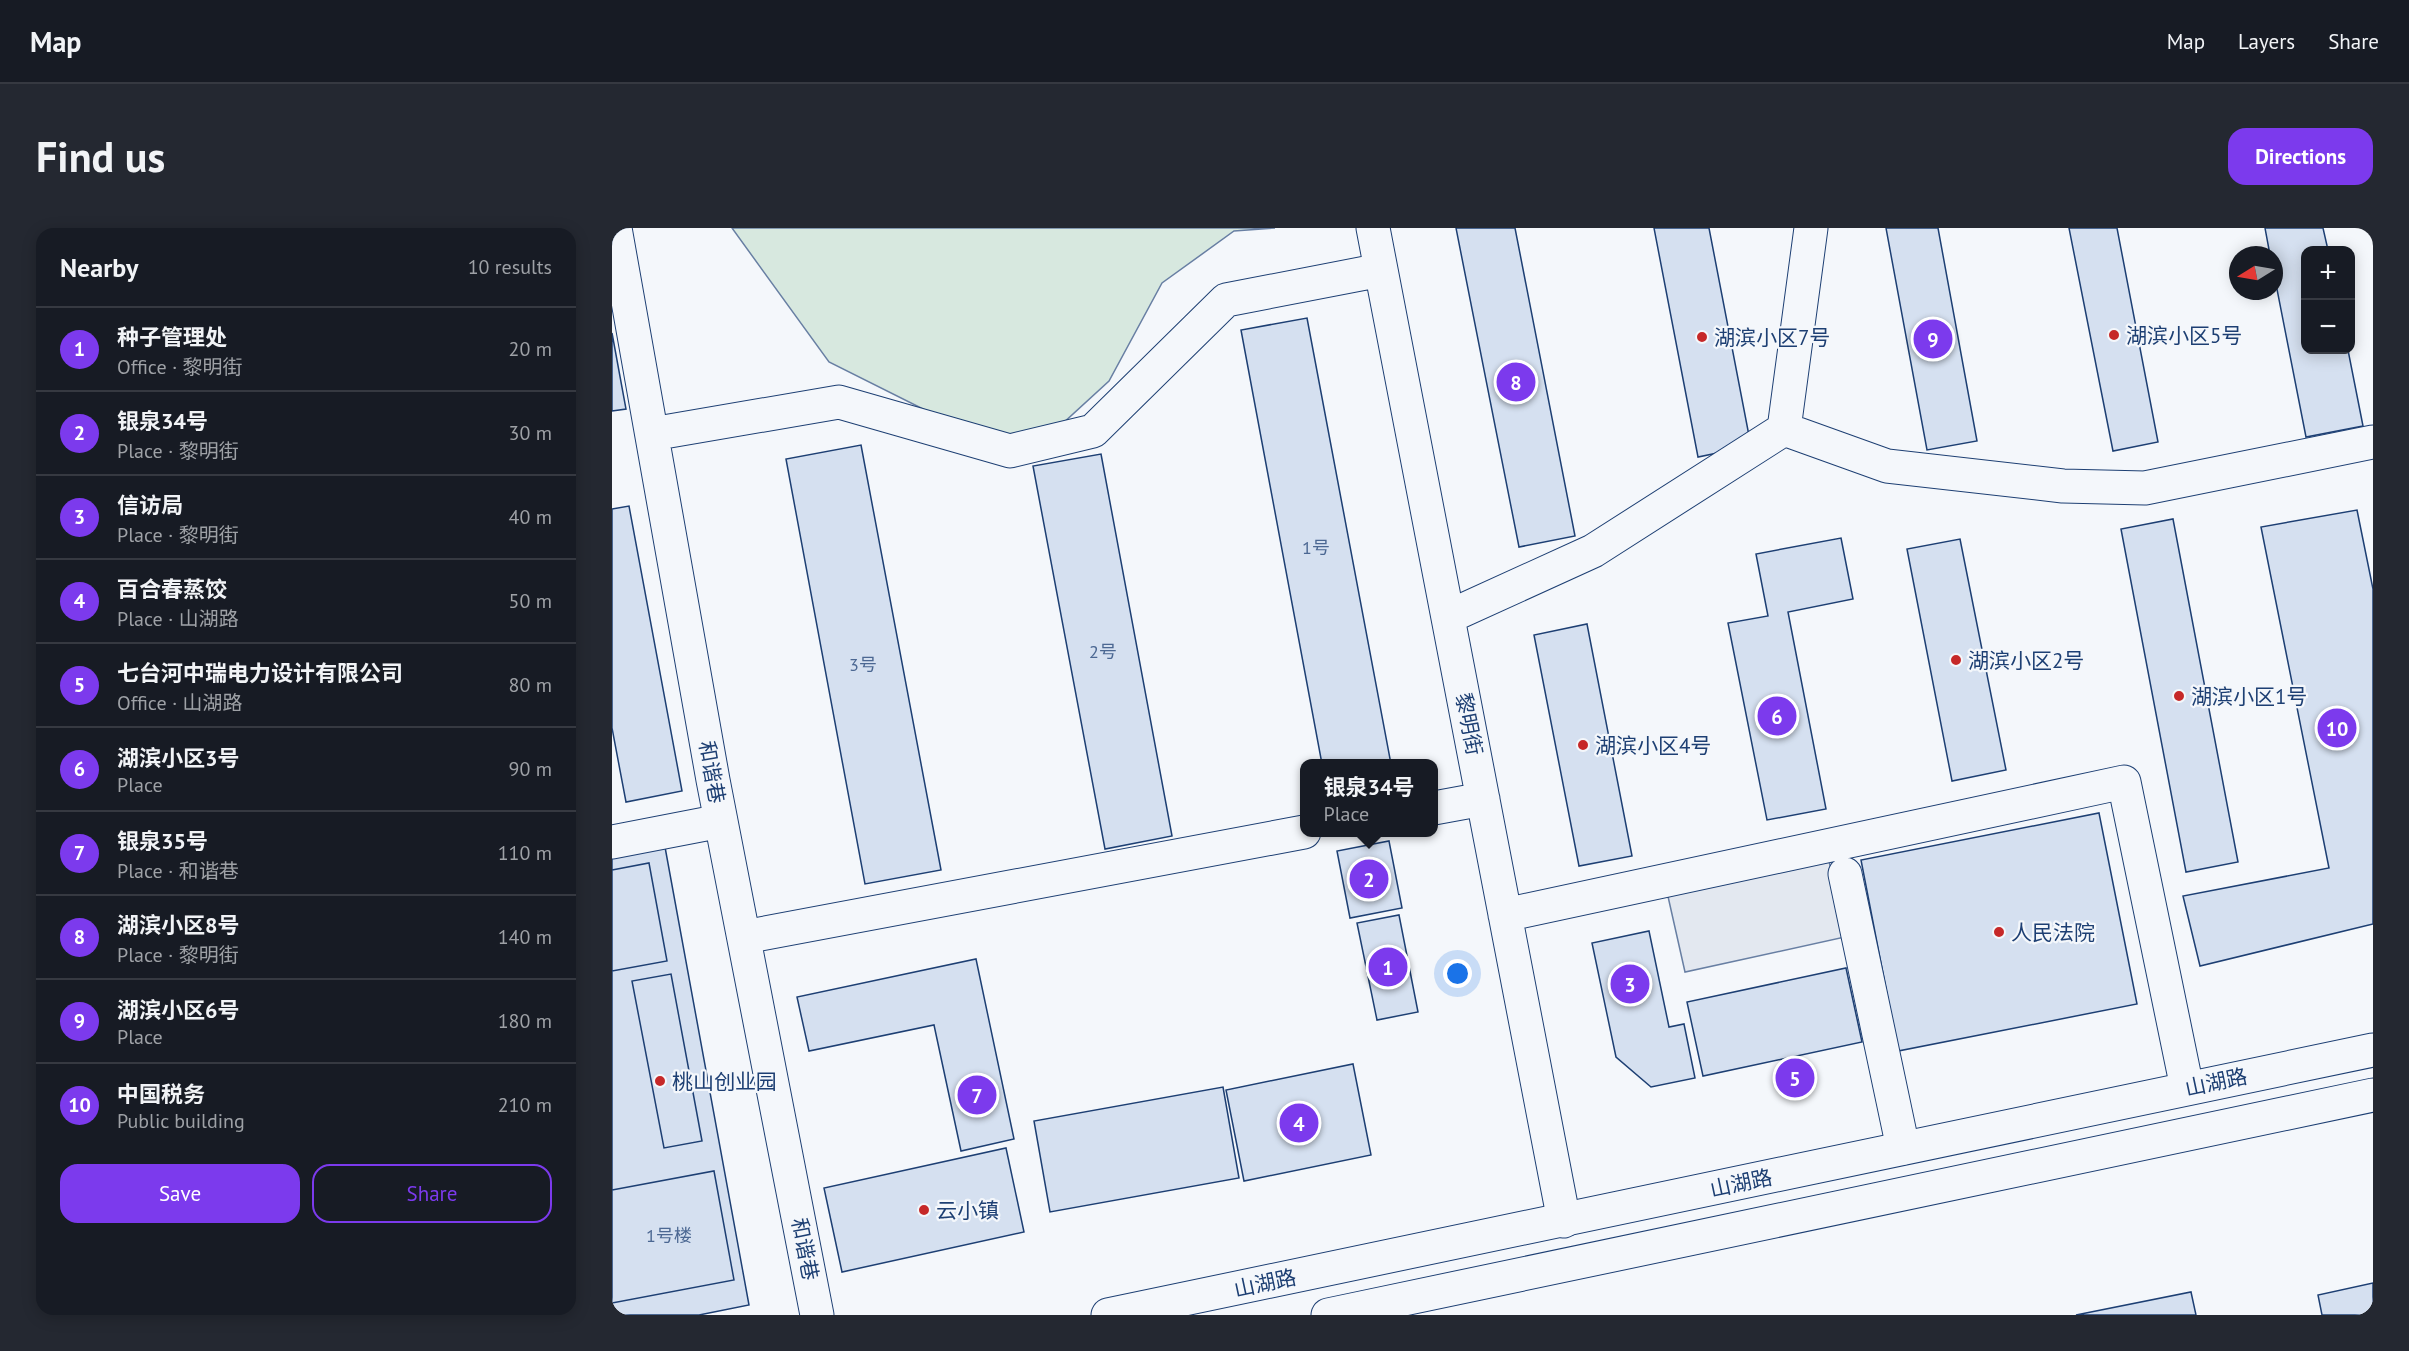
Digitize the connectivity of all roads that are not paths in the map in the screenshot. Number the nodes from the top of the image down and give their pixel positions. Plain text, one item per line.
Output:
1 (615, 228) edge
2 (1373, 228) edge
3 (1811, 228) edge
4 (1381, 270) junction
5 (1784, 429) junction
6 (652, 434) junction
7 (2373, 442) edge
8 (1448, 617) junction
9 (1483, 799) junction
10 (1438, 807) edge
11 (721, 821) junction
12 (1300, 833) edge
13 (612, 842) edge
14 (1845, 874) dead end
15 (1505, 915) junction
16 (744, 938) junction
17 (2373, 1050) edge
18 (2187, 1088) junction
19 (2373, 1095) edge
20 (1903, 1148) junction
21 (1564, 1221) junction
22 (817, 1315) edge
23 (1108, 1315) edge
24 (1328, 1315) edge

1 - 6 street, 和谐巷
2 - 4 street, 黎明街
3 - 5 street
4 - 6 street
4 - 8 street, 黎明街
5 - 7 street
5 - 8 street
6 - 11 street, 和谐巷
8 - 9 street, 黎明街
9 - 10 street
9 - 15 street, 黎明街
11 - 13 street
11 - 16 street, 和谐巷
12 - 16 street
14 - 20 street
15 - 18 street
15 - 21 street, 黎明街
16 - 22 street, 和谐巷
17 - 18 street, 山湖路
18 - 20 street, 山湖路
19 - 24 street, 山湖路
20 - 21 street, 山湖路
21 - 23 street, 山湖路

